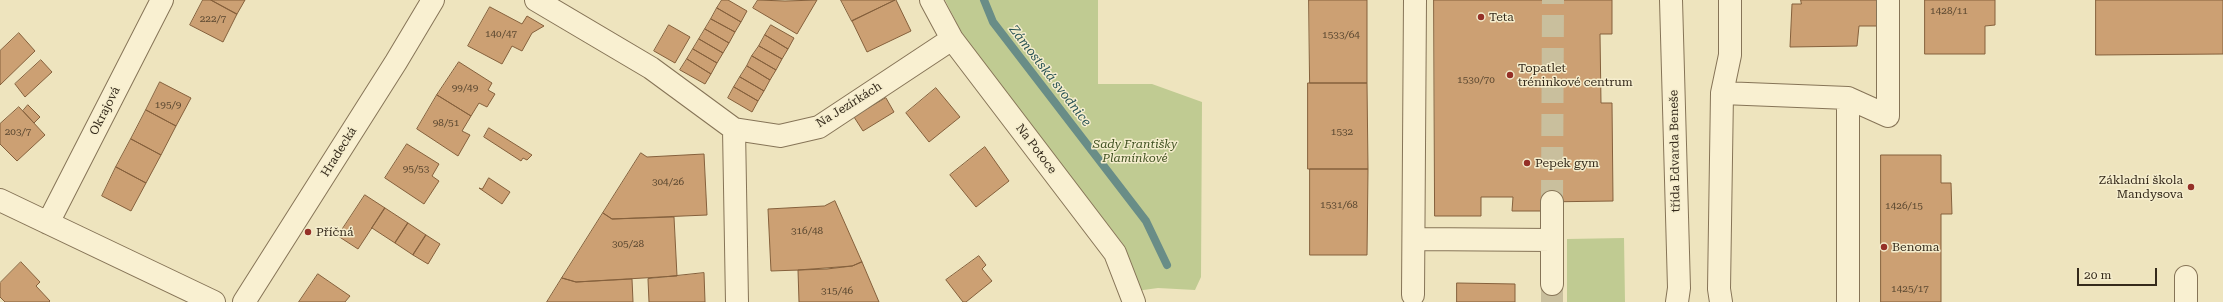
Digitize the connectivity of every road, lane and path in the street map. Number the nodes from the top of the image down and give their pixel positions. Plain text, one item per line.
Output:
1 (162, 0) edge
2 (433, 0) edge
3 (536, 0) edge
4 (931, 0) edge
5 (1415, 0) edge
6 (1671, 0) edge
7 (1730, 0) edge
8 (1888, 0) edge
9 (952, 39) junction
10 (1722, 93) junction
11 (1848, 98) junction
12 (734, 129) junction
13 (0, 200) edge
14 (1552, 202) tunnel mouth
15 (48, 223) junction
16 (1414, 239) junction
17 (1552, 240) junction
18 (2186, 277) dead end
19 (1552, 284) tunnel mouth
20 (1413, 295) dead end
21 (214, 302) edge
22 (244, 302) edge
23 (737, 302) edge
24 (1134, 302) edge
25 (1677, 302) edge
26 (1721, 302) edge
27 (1848, 302) edge
28 (2186, 302) edge

1 - 15 street, Okrajová
2 - 22 street, Hradecká
3 - 12 street, Na Jezírkách
4 - 9 street, Na Potoce
5 - 16 street
6 - 25 street, třída Edvarda Beneše
7 - 10 street
8 - 11 street
9 - 12 street, Na Jezírkách
9 - 24 street, Na Potoce
10 - 11 street
10 - 26 street
11 - 27 street
12 - 23 street
13 - 15 street
14 - 17 street
15 - 21 street
16 - 17 street
16 - 20 street
17 - 19 street
18 - 28 street

